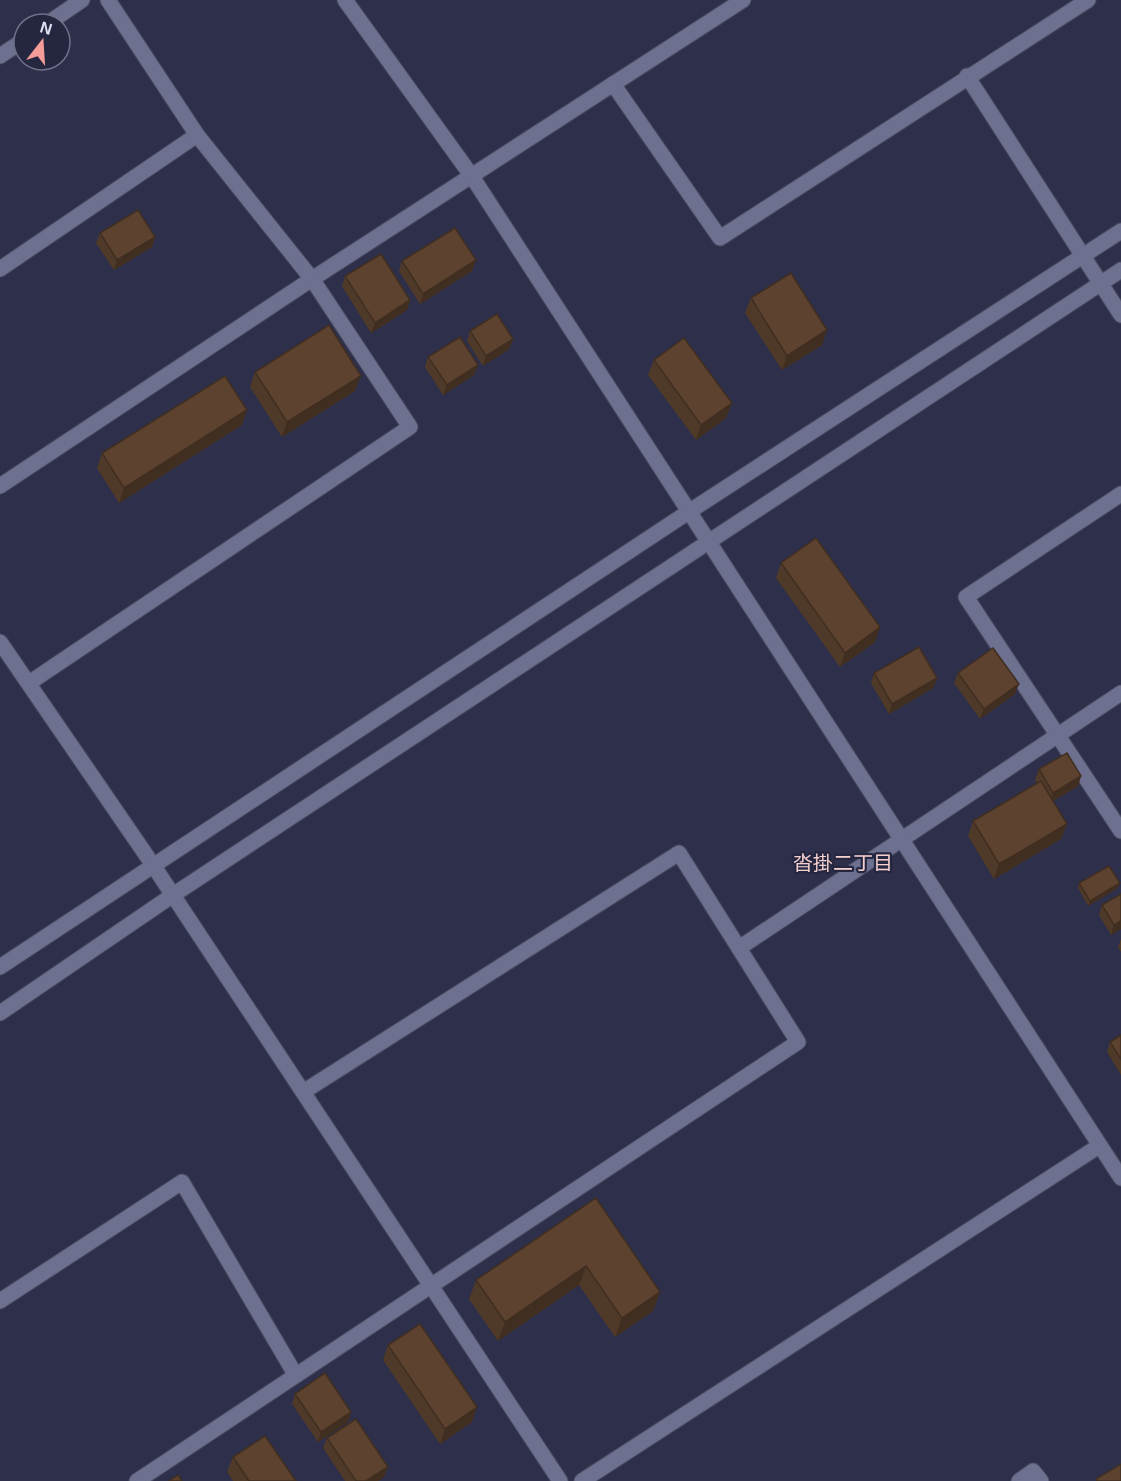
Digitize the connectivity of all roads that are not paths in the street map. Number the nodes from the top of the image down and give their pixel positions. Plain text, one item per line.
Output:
1 (82, 0) edge
2 (108, 0) edge
3 (345, 0) edge
4 (743, 0) edge
5 (1088, 0) edge
6 (64, 12) edge
7 (967, 76) junction
8 (613, 84) junction
9 (197, 135) junction
10 (471, 175) junction
11 (1121, 231) edge
12 (1082, 257) junction
13 (0, 269) edge
14 (1121, 270) edge
15 (312, 279) junction
16 (1100, 284) junction
17 (1121, 315) edge
18 (0, 486) edge
19 (1121, 494) edge
20 (690, 511) junction
21 (711, 543) junction
22 (0, 642) edge
23 (29, 682) junction
24 (1121, 693) edge
25 (1058, 736) junction
26 (1121, 831) edge
27 (902, 838) junction
28 (153, 865) junction
29 (173, 895) junction
30 (740, 948) junction
31 (0, 967) edge
32 (0, 1013) edge
33 (303, 1092) junction
34 (1099, 1146) junction
35 (1121, 1178) edge
36 (431, 1285) junction
37 (0, 1301) edge
38 (295, 1374) junction
39 (137, 1481) edge
40 (560, 1481) edge
41 (582, 1481) edge
42 (1019, 1481) edge
43 (1041, 1481) edge

1 - 6 street
2 - 9 street
3 - 10 street
4 - 8 street
5 - 7 street
7 - 8 street
7 - 12 street
8 - 10 street
9 - 13 street
9 - 15 street
10 - 15 street
10 - 20 street
11 - 12 street
12 - 16 street
12 - 20 street
14 - 16 street
15 - 18 street
15 - 23 street
16 - 17 street
16 - 21 street
19 - 25 street
20 - 21 street
20 - 28 street
21 - 27 street
21 - 29 street
22 - 23 street
23 - 28 street
24 - 25 street
25 - 26 street
25 - 27 street
27 - 30 street
27 - 34 street
28 - 29 street
28 - 31 street
29 - 32 street
29 - 33 street
30 - 33 street
30 - 36 street
33 - 36 street
34 - 35 street
34 - 41 street
36 - 38 street
36 - 40 street
37 - 38 street
38 - 39 street
42 - 43 street

